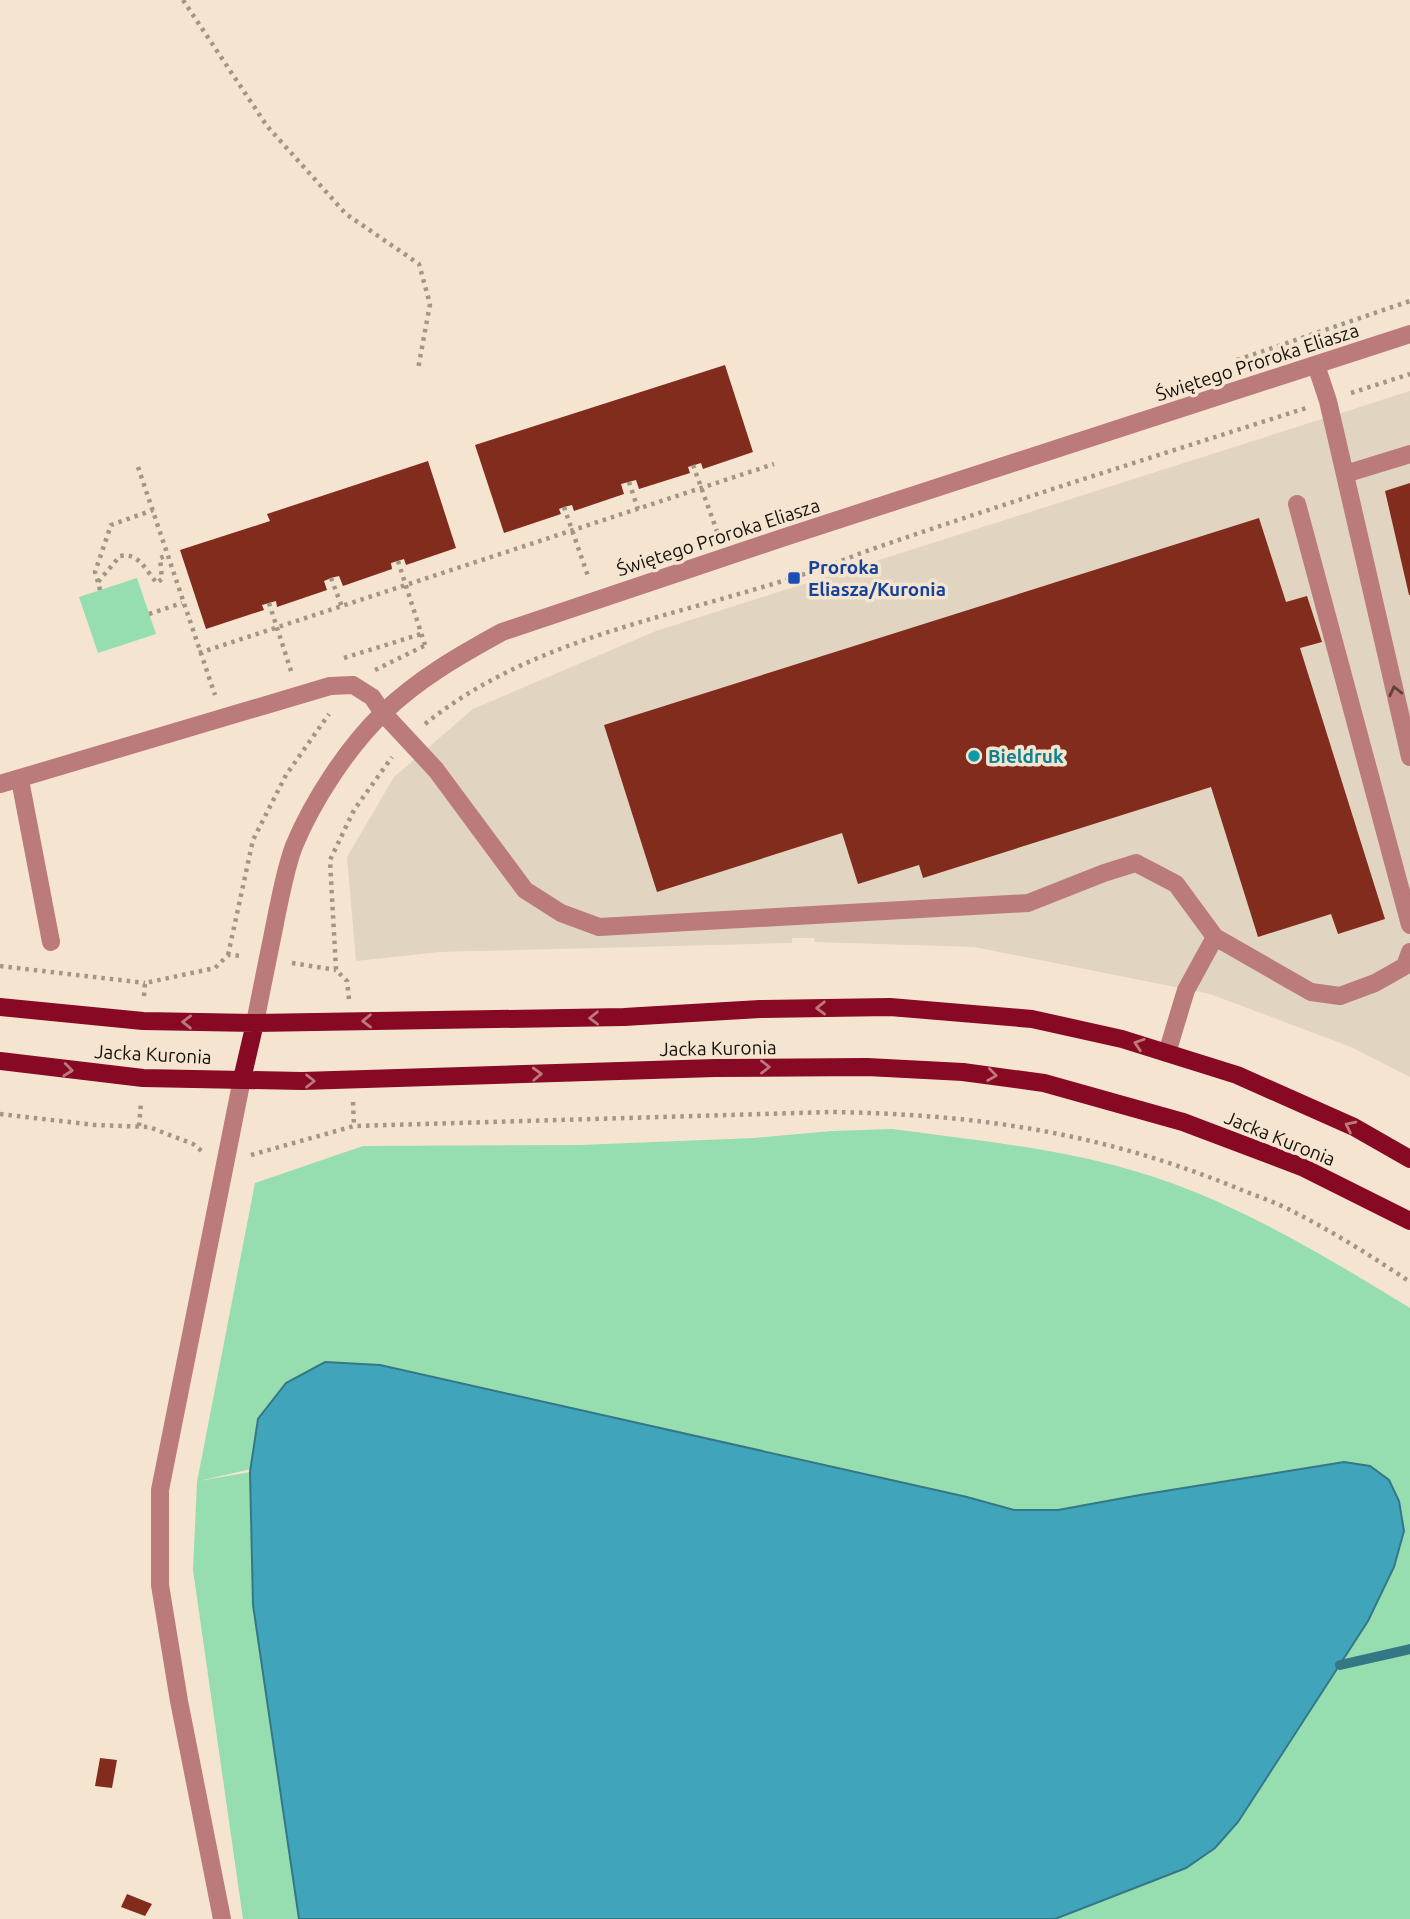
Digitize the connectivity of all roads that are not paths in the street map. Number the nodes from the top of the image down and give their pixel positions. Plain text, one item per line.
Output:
1 (1410, 334) edge
2 (1316, 365) junction
3 (1410, 454) edge
4 (1345, 474) junction
5 (1297, 504) dead end
6 (383, 713) junction
7 (1410, 757) edge
8 (20, 780) junction
9 (0, 784) edge
10 (1410, 925) edge
11 (1215, 937) junction
12 (51, 942) dead end
13 (1410, 952) edge
14 (0, 1007) edge
15 (255, 1023) junction
16 (1167, 1053) junction
17 (0, 1061) edge
18 (242, 1079) junction
19 (1410, 1159) edge
20 (1410, 1221) edge
21 (222, 1919) edge

1 - 2 street, Świętego Proroka Eliasza
2 - 4 street
2 - 6 street, Świętego Proroka Eliasza
3 - 4 street
7 -> 4 street
5 - 10 street
6 - 8 street
6 - 11 street
6 - 15 street, Świętego Proroka Eliasza
8 - 9 street
8 - 12 street
11 - 13 street
11 - 16 street
15 -> 14 main road, Jacka Kuronia
16 -> 15 main road, Jacka Kuronia
15 - 18 main road
19 -> 16 main road, Jacka Kuronia
17 -> 18 main road, Jacka Kuronia
18 -> 20 main road, Jacka Kuronia
18 - 21 street

